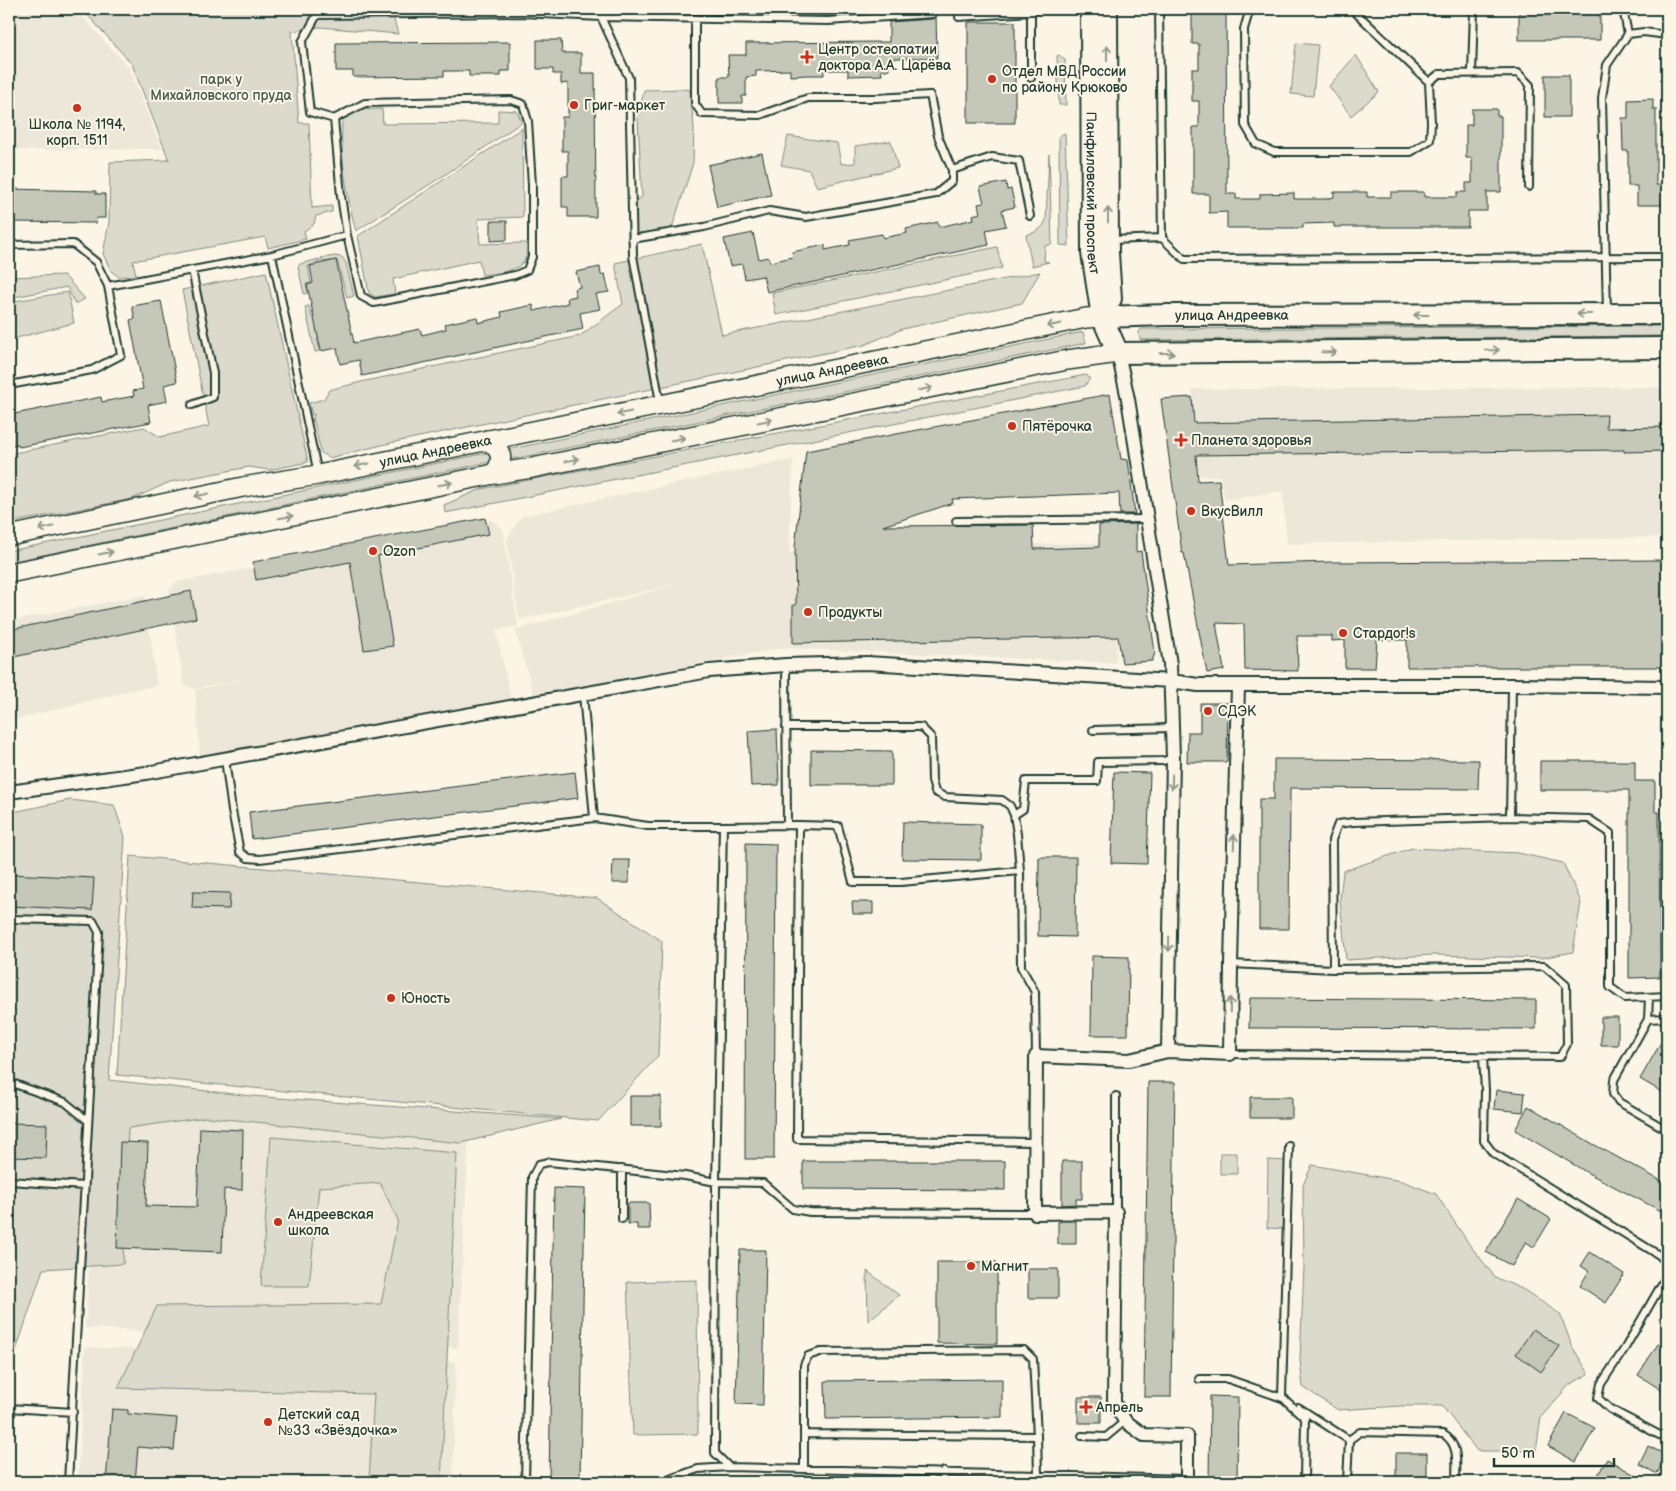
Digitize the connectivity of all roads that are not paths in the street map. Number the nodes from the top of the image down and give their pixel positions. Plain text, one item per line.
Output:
1 (1091, 9) edge
2 (1107, 9) edge
3 (1159, 9) edge
4 (1250, 9) edge
5 (1352, 9) edge
6 (1474, 9) edge
7 (1623, 9) edge
8 (1034, 10) edge
9 (932, 14) dead end
10 (601, 17) junction
11 (959, 17) dead end
12 (695, 18) junction
13 (1628, 34) junction
14 (1667, 35) edge
15 (1472, 73) junction
16 (1030, 78) dead end
17 (1429, 82) junction
18 (334, 119) junction
19 (952, 170) junction
20 (1529, 187) dead end
21 (1030, 216) dead end
22 (347, 235) junction
23 (1162, 238) junction
24 (632, 239) junction
25 (1108, 240) junction
26 (9, 245) edge
27 (272, 255) junction
28 (1607, 257) junction
29 (1667, 257) edge
30 (192, 270) junction
31 (108, 286) junction
32 (1607, 314) junction
33 (1667, 314) edge
34 (1107, 317) junction
35 (1667, 348) edge
36 (1118, 353) junction
37 (9, 385) edge
38 (192, 405) dead end
39 (660, 406) junction
40 (487, 440) junction
41 (494, 474) junction
42 (318, 475) junction
43 (1147, 519) junction
44 (956, 521) dead end
45 (9, 536) edge
46 (9, 573) edge
47 (786, 665) junction
48 (1171, 681) junction
49 (1512, 685) junction
50 (1238, 686) junction
51 (1667, 686) edge
52 (583, 694) junction
53 (786, 727) junction
54 (1171, 728) junction
55 (1093, 730) dead end
56 (1173, 758) junction
57 (225, 759) junction
58 (9, 792) edge
59 (1014, 815) junction
60 (1510, 817) junction
61 (594, 818) junction
62 (787, 825) junction
63 (799, 825) junction
64 (723, 826) junction
65 (1020, 871) junction
66 (9, 919) edge
67 (1231, 964) junction
68 (1333, 969) junction
69 (1667, 996) edge
70 (1649, 997) junction
71 (1667, 1018) edge
72 (1648, 1020) junction
73 (1168, 1051) junction
74 (1230, 1054) junction
75 (1036, 1056) junction
76 (1483, 1057) junction
77 (9, 1082) edge
78 (1116, 1096) dead end
79 (87, 1120) junction
80 (1667, 1130) edge
81 (1036, 1142) junction
82 (1290, 1146) dead end
83 (622, 1169) junction
84 (9, 1181) edge
85 (716, 1182) junction
86 (84, 1186) junction
87 (1116, 1212) junction
88 (1035, 1213) junction
89 (622, 1218) dead end
90 (1667, 1262) edge
91 (1667, 1274) edge
92 (1199, 1380) dead end
93 (1282, 1397) junction
94 (9, 1408) edge
95 (73, 1412) junction
96 (1125, 1421) junction
97 (804, 1434) junction
98 (1037, 1436) junction
99 (1082, 1436) dead end
100 (1667, 1439) edge
101 (1349, 1440) junction
102 (729, 1466) junction
103 (804, 1468) junction
104 (944, 1472) junction
105 (1038, 1474) junction
106 (1187, 1481) edge
107 (68, 1482) edge
108 (525, 1482) edge
109 (661, 1482) edge
110 (943, 1482) edge
111 (1304, 1482) edge
112 (1347, 1482) edge
113 (1456, 1482) edge

1 - 34 main road, Панфиловский проспект
25 -> 2 main road, Панфиловский проспект
3 - 23 lane
4 - 17 lane
5 - 17 lane
6 - 15 lane
7 - 13 lane
8 - 11 lane
8 - 16 lane
9 - 12 lane
10 - 12 lane
10 - 18 lane
10 - 24 lane
12 - 19 lane
13 - 14 lane
13 - 28 lane
15 - 17 lane
15 - 20 lane
18 - 22 lane
18 - 22 lane
19 - 21 lane
19 - 24 lane
22 - 27 lane
23 - 25 lane
23 - 28 lane
24 - 39 lane
25 - 34 main road, Панфиловский проспект
26 - 31 lane
27 - 30 lane
27 - 42 lane
28 - 29 lane
28 - 32 lane
30 - 31 lane
30 - 38 lane
31 - 37 lane
32 - 33 main road, улица Андреевка
32 -> 34 main road, улица Андреевка
34 - 36 main road
34 -> 39 main road, улица Андреевка
36 -> 35 main road
41 -> 36 main road
36 - 43 street
39 -> 40 main road, улица Андреевка
40 - 41 main road
40 -> 42 main road, улица Андреевка
46 -> 41 main road
42 -> 45 main road, улица Андреевка
43 - 44 lane
43 - 48 street
47 - 48 street
47 - 52 street
47 - 53 lane
48 - 50 street
48 - 54 street
49 - 50 street
49 - 51 street
49 - 60 lane
67 -> 50 street
52 - 57 street
52 - 61 lane
53 - 59 lane
53 - 62 lane
54 - 55 lane
54 - 56 street
56 - 59 lane
56 -> 73 street
57 - 58 street
57 - 61 lane
59 - 65 lane
60 - 68 lane
60 - 70 lane
61 - 64 lane
62 - 63 lane
62 - 64 lane
63 - 65 lane
63 - 81 lane
64 - 85 lane
65 - 75 lane
66 - 79 lane
67 - 68 lane
74 -> 67 street
68 - 76 lane
69 - 70 lane
70 - 72 lane
71 - 72 lane
72 - 80 lane
73 - 74 street
73 - 75 street
74 - 76 lane
75 - 81 street
76 - 90 lane
77 - 79 lane
78 - 87 lane
79 - 86 lane
81 - 88 street
82 - 93 lane
83 - 85 lane
83 - 89 lane
83 - 108 lane
84 - 86 lane
85 - 88 lane
85 - 102 lane
86 - 95 lane
87 - 88 street
87 - 96 street
91 - 100 lane
92 - 93 lane
93 - 101 lane
93 - 111 lane
94 - 95 lane
95 - 107 lane
96 - 99 lane
96 - 106 street
97 - 98 lane
97 - 98 lane
97 - 103 lane
98 - 105 lane
101 - 112 lane
101 - 113 lane
102 - 103 lane
102 - 109 lane
103 - 104 lane
104 - 105 lane
104 - 110 lane
105 - 106 lane

